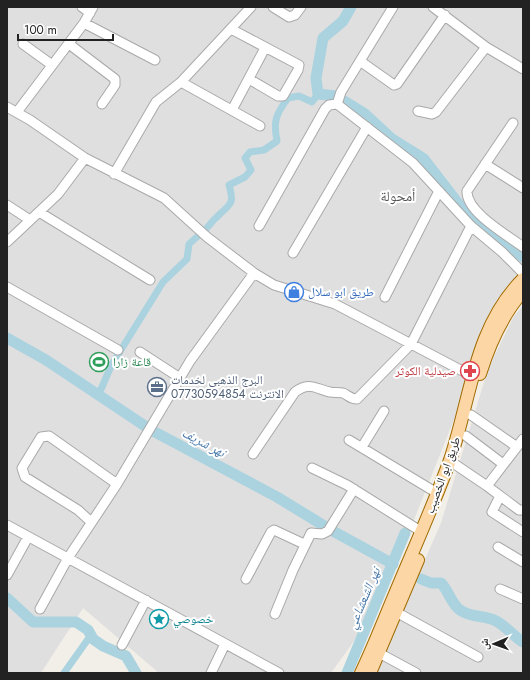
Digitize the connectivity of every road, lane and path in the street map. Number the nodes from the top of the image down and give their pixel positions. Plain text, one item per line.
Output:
1 (82, 7) edge
2 (251, 7) edge
3 (273, 7) edge
4 (301, 7) edge
5 (393, 7) edge
6 (433, 7) edge
7 (91, 10) edge
8 (445, 15) junction
9 (84, 23) junction
10 (231, 29) junction
11 (23, 44) dead end
12 (68, 44) junction
13 (486, 47) junction
14 (266, 48) junction
15 (156, 60) dead end
16 (360, 61) junction
17 (52, 65) junction
18 (523, 70) edge
19 (249, 79) junction
20 (181, 82) junction
21 (338, 99) junction
22 (102, 104) dead end
23 (7, 107) edge
24 (232, 110) junction
25 (418, 111) dead end
26 (17, 112) junction
27 (513, 123) dead end
28 (260, 126) dead end
29 (367, 127) junction
30 (85, 158) junction
31 (485, 164) junction
32 (114, 174) junction
33 (523, 188) edge
34 (439, 191) junction
35 (7, 205) edge
36 (39, 212) junction
37 (30, 220) junction
38 (259, 226) dead end
39 (471, 226) junction
40 (7, 242) edge
41 (523, 246) edge
42 (294, 253) dead end
43 (254, 273) junction
44 (523, 273) edge
45 (523, 279) edge
46 (150, 280) dead end
47 (7, 287) edge
48 (523, 291) edge
49 (385, 297) dead end
50 (487, 343) junction
51 (411, 344) junction
52 (118, 350) dead end
53 (140, 352) dead end
54 (472, 376) junction
55 (180, 378) junction
56 (384, 411) dead end
57 (471, 415) junction
58 (466, 436) junction
59 (523, 439) edge
60 (349, 440) dead end
61 (362, 447) junction
62 (517, 447) junction
63 (253, 454) dead end
64 (503, 464) junction
65 (456, 465) junction
66 (312, 468) dead end
67 (117, 484) junction
68 (486, 486) junction
69 (354, 489) junction
70 (437, 493) junction
71 (500, 496) junction
72 (523, 510) edge
73 (91, 522) junction
74 (7, 525) edge
75 (422, 532) junction
76 (523, 532) edge
77 (28, 536) junction
78 (304, 544) junction
79 (498, 546) dead end
80 (68, 558) junction
81 (523, 562) edge
82 (7, 575) edge
83 (246, 579) dead end
84 (500, 589) dead end
85 (523, 599) edge
86 (146, 600) junction
87 (40, 609) dead end
88 (396, 612) junction
89 (275, 614) dead end
90 (225, 644) junction
91 (122, 645) dead end
92 (379, 652) junction
93 (478, 657) dead end
94 (210, 673) edge
95 (279, 673) edge
96 (360, 673) edge
97 (370, 673) edge
98 (416, 673) edge

1 - 7 street
2 - 10 street
3 - 4 street
5 - 16 street
6 - 8 street
7 - 9 street
8 - 13 street
8 - 16 street
9 - 12 street
9 - 15 street
10 - 14 street
10 - 20 street
11 - 17 street
12 - 17 street
12 - 22 street
13 - 18 street
13 - 25 street
14 - 19 street
14 - 19 street
16 - 21 street
17 - 26 street
19 - 24 street
20 - 24 street
20 - 32 street
21 - 29 street
21 - 38 street
23 - 26 street
24 - 28 street
26 - 30 street
27 - 31 street
29 - 34 street
29 - 42 street
30 - 32 street
30 - 36 street
31 - 33 street
31 - 41 street
32 - 43 street
34 - 39 street
34 - 49 street
35 - 37 street
36 - 37 street
36 - 46 street
37 - 40 street
39 - 44 street
39 - 51 street
43 - 51 street
43 - 55 street
45 - 50 main road, طريق ابو الخصيب
47 - 52 street
48 - 50 main road, طريق ابو الخصيب
50 - 54 main road, طريق ابو الخصيب
50 - 57 main road, طريق ابو الخصيب
51 - 54 street
51 - 63 street
53 - 55 street
54 - 70 main road, طريق ابو الخصيب
55 - 67 street
56 - 61 street
57 - 58 main road, طريق ابو الخصيب
57 - 62 street
58 - 64 street
58 - 65 main road, طريق ابو الخصيب
59 - 62 street
60 - 61 street
61 - 70 street
62 - 64 street
64 - 68 street
65 - 68 street
65 - 88 main road, طريق ابو الخصيب
66 - 69 street
67 - 73 street
67 - 73 street
68 - 71 street
69 - 75 street
69 - 78 street
70 - 75 main road, طريق ابو الخصيب
71 - 72 street
71 - 76 street
73 - 80 street
74 - 77 street
75 - 96 main road, طريق ابو الخصيب
77 - 80 street
77 - 82 street
78 - 83 street
78 - 89 street
79 - 81 street
80 - 86 street
80 - 87 street
84 - 85 street
86 - 90 street
86 - 91 street
88 - 92 main road, طريق ابو الخصيب
88 - 93 street
90 - 94 street
90 - 95 street
92 - 97 main road, طريق ابو الخصيب
92 - 98 street

